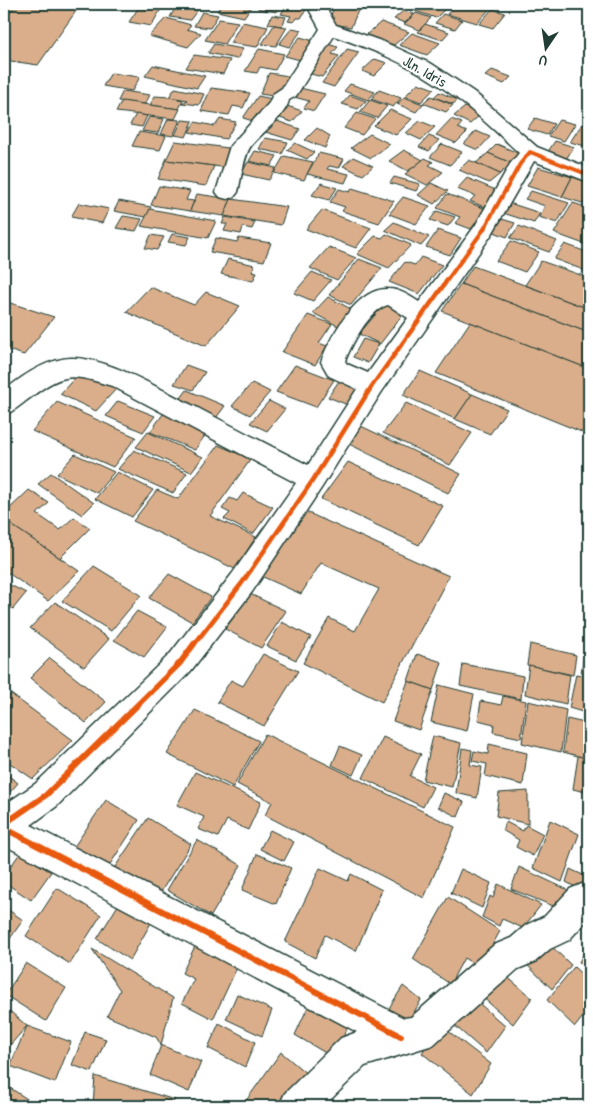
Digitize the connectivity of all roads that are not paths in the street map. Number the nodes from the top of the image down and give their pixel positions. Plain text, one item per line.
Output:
1 (315, 4) edge
2 (329, 29) junction
3 (530, 152) junction
4 (589, 175) edge
5 (227, 192) dead end
6 (422, 316) junction
7 (372, 386) junction
8 (4, 405) edge
9 (312, 480) junction
10 (4, 824) edge
11 (4, 828) edge
12 (582, 901) dead end
13 (401, 1036) junction
14 (298, 1106) edge

1 - 2 street
2 - 3 street, Jln. Idris
2 - 5 street
3 - 4 street, Jln. Idris
3 - 6 street
6 - 7 street
6 - 7 street
7 - 9 street
8 - 9 street
9 - 10 street
11 - 13 street
12 - 13 street
13 - 14 street

